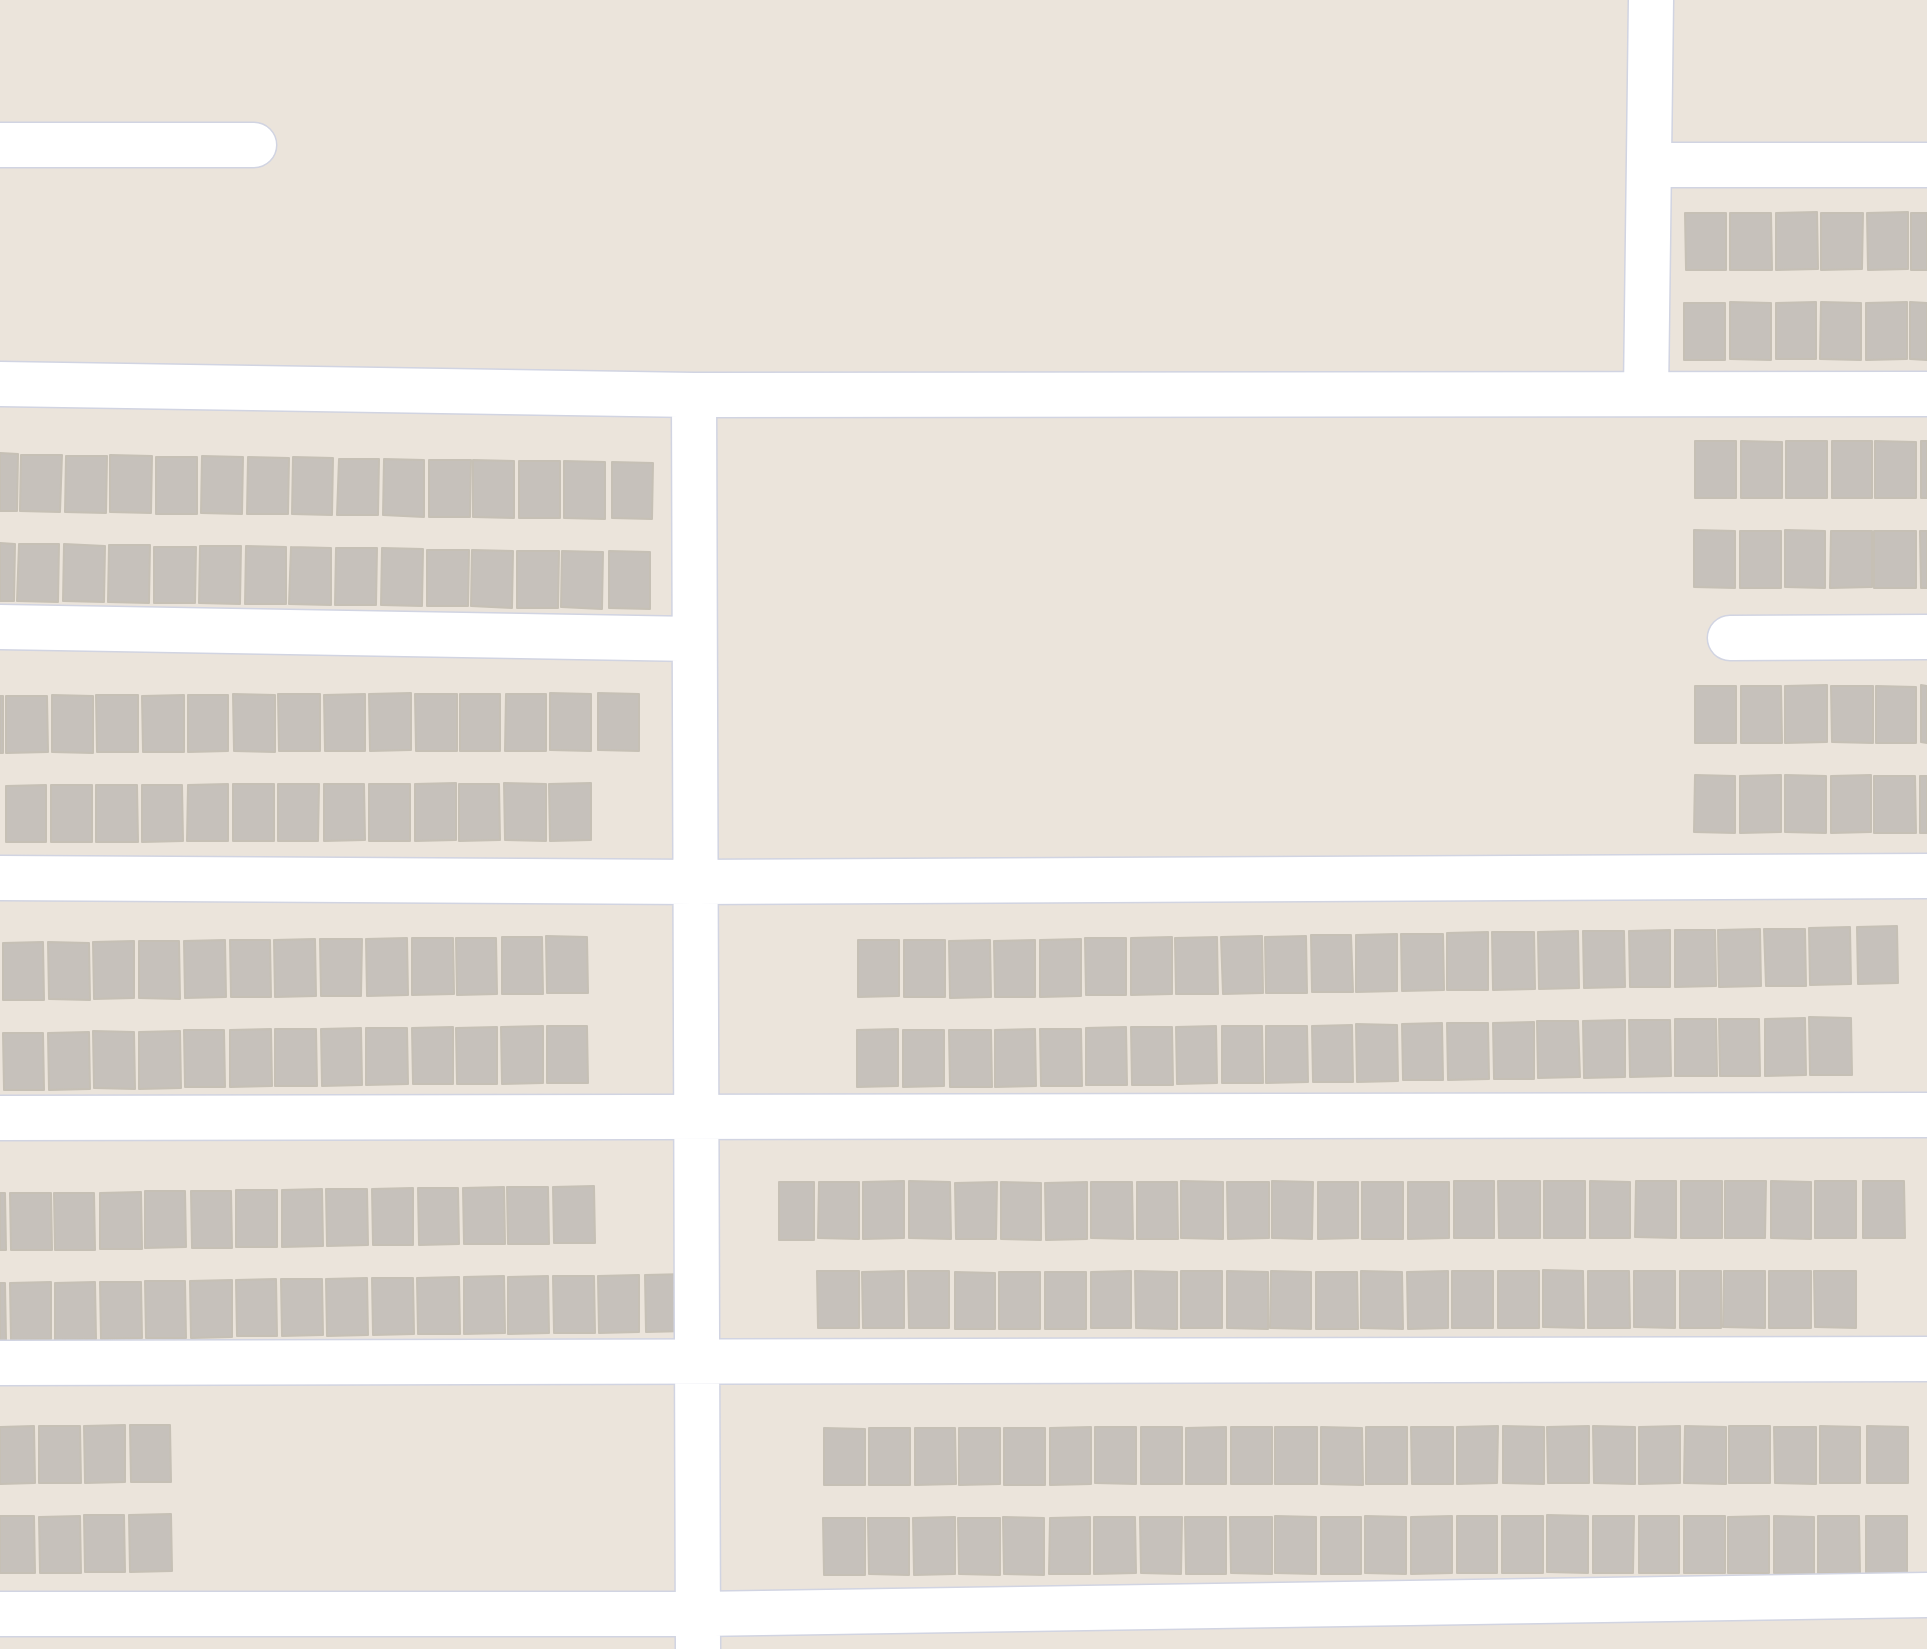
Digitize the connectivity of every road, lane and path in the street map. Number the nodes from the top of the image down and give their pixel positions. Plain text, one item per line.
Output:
1 (1651, 0) edge
2 (0, 145) edge
3 (254, 145) dead end
4 (1649, 165) junction
5 (1927, 165) edge
6 (0, 384) edge
7 (1646, 394) junction
8 (1927, 394) edge
9 (694, 395) junction
10 (0, 627) edge
11 (1927, 637) edge
12 (1730, 638) dead end
13 (694, 639) junction
14 (1927, 876) edge
15 (0, 878) edge
16 (695, 882) junction
17 (1927, 1115) edge
18 (696, 1117) junction
19 (0, 1118) edge
20 (1927, 1359) edge
21 (697, 1362) junction
22 (0, 1363) edge
23 (1927, 1595) edge
24 (0, 1614) edge
25 (698, 1631) edge

1 - 4 street
2 - 3 street
4 - 5 street
4 - 7 street
6 - 9 street
7 - 8 street
7 - 9 street
9 - 13 street
10 - 13 street
11 - 12 street
13 - 16 street
14 - 16 street
15 - 16 street
16 - 18 street
17 - 18 street
18 - 19 street
18 - 21 street
20 - 21 street
21 - 22 street
21 - 25 street
23 - 25 street
24 - 25 street

